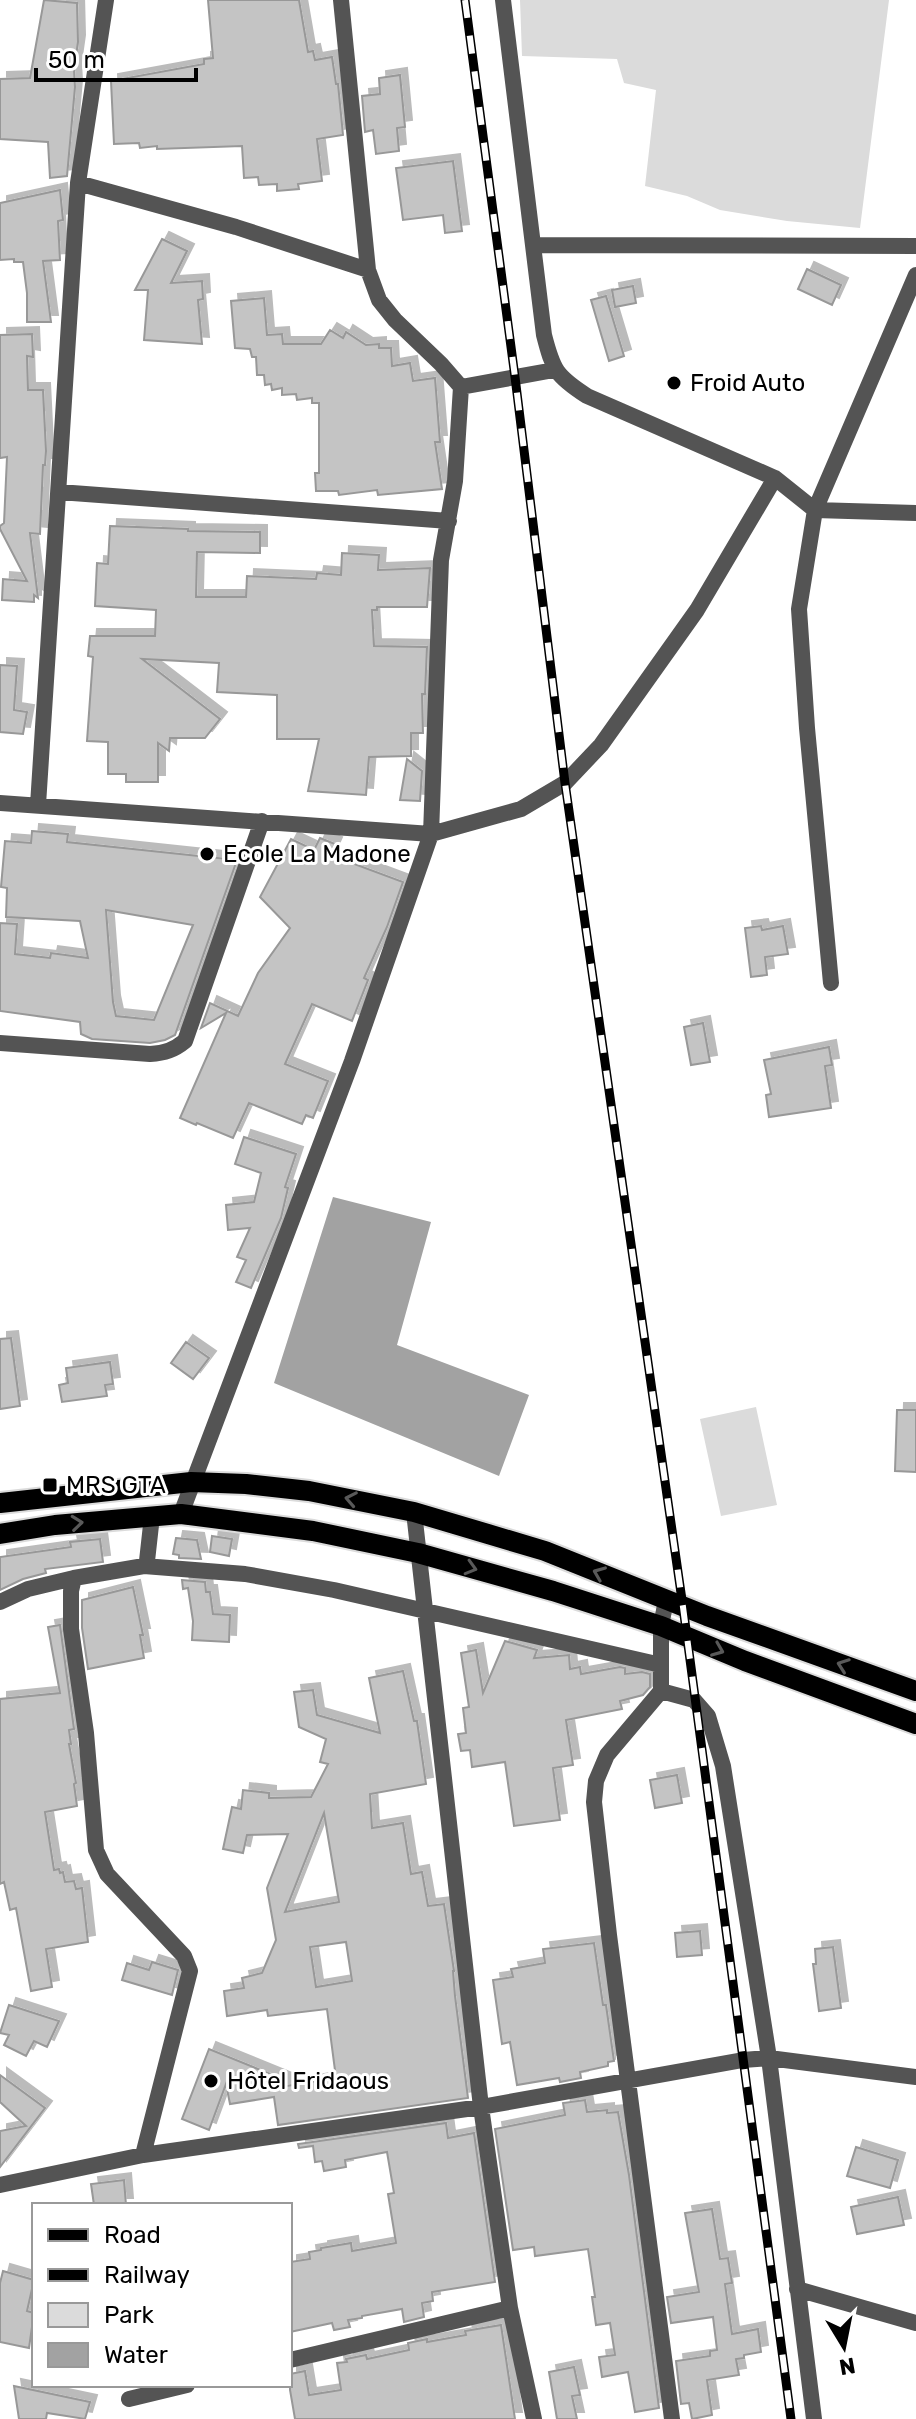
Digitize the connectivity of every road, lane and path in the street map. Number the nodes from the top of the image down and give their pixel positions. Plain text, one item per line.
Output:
1 (106, 0) edge
2 (341, 0) edge
3 (503, 0) edge
4 (78, 183) junction
5 (533, 245) junction
6 (916, 246) edge
7 (368, 270) junction
8 (916, 275) edge
9 (554, 370) junction
10 (461, 387) junction
11 (775, 478) junction
12 (59, 492) junction
13 (815, 510) junction
14 (916, 513) edge
15 (449, 521) junction
16 (0, 803) edge
17 (38, 805) junction
18 (262, 821) junction
19 (431, 834) junction
20 (831, 983) dead end
21 (0, 1043) edge
22 (191, 1482) junction
23 (0, 1503) edge
24 (414, 1512) junction
25 (181, 1514) junction
26 (152, 1516) junction
27 (0, 1534) edge
28 (418, 1553) junction
29 (144, 1566) junction
30 (74, 1578) junction
31 (666, 1600) junction
32 (0, 1602) edge
33 (424, 1609) junction
34 (661, 1626) junction
35 (661, 1665) junction
36 (661, 1691) junction
37 (916, 1691) edge
38 (916, 1724) edge
39 (769, 2058) junction
40 (916, 2077) edge
41 (628, 2081) junction
42 (481, 2107) junction
43 (143, 2155) junction
44 (0, 2185) edge
45 (797, 2289) junction
46 (510, 2308) junction
47 (916, 2323) edge
48 (292, 2360) edge
49 (179, 2387) edge
50 (129, 2399) dead end
51 (534, 2419) edge
52 (672, 2419) edge
53 (814, 2419) edge

1 - 4 street
2 - 7 street
3 - 5 street
4 - 7 street
4 - 12 street
5 - 6 street
5 - 9 street
7 - 10 street
8 - 13 street
9 - 10 street
9 - 11 street
10 - 15 street
11 - 13 street
11 - 19 street
12 - 15 street
12 - 17 street
13 - 14 street
13 - 20 street
15 - 19 street
16 - 17 street
17 - 18 street
18 - 19 street
18 - 21 street
19 - 22 street
22 - 23 main road
24 -> 22 main road
22 - 25 street
24 - 28 street
31 -> 24 main road
25 - 26 main road
25 - 28 main road
27 -> 26 main road
26 - 29 street
28 - 33 street
28 -> 34 main road
29 - 30 street
29 - 33 street
30 - 32 street
30 - 43 street
31 - 34 street
37 -> 31 main road
33 - 35 street
33 - 42 street
34 - 35 street
34 -> 38 main road
35 - 36 street
36 - 39 street
36 - 41 street
39 - 40 street
39 - 41 street
39 - 45 street
41 - 42 street
41 - 52 street
42 - 43 street
42 - 46 street
43 - 44 street
45 - 47 street
45 - 53 street
46 - 48 street
46 - 51 street
49 - 50 street

